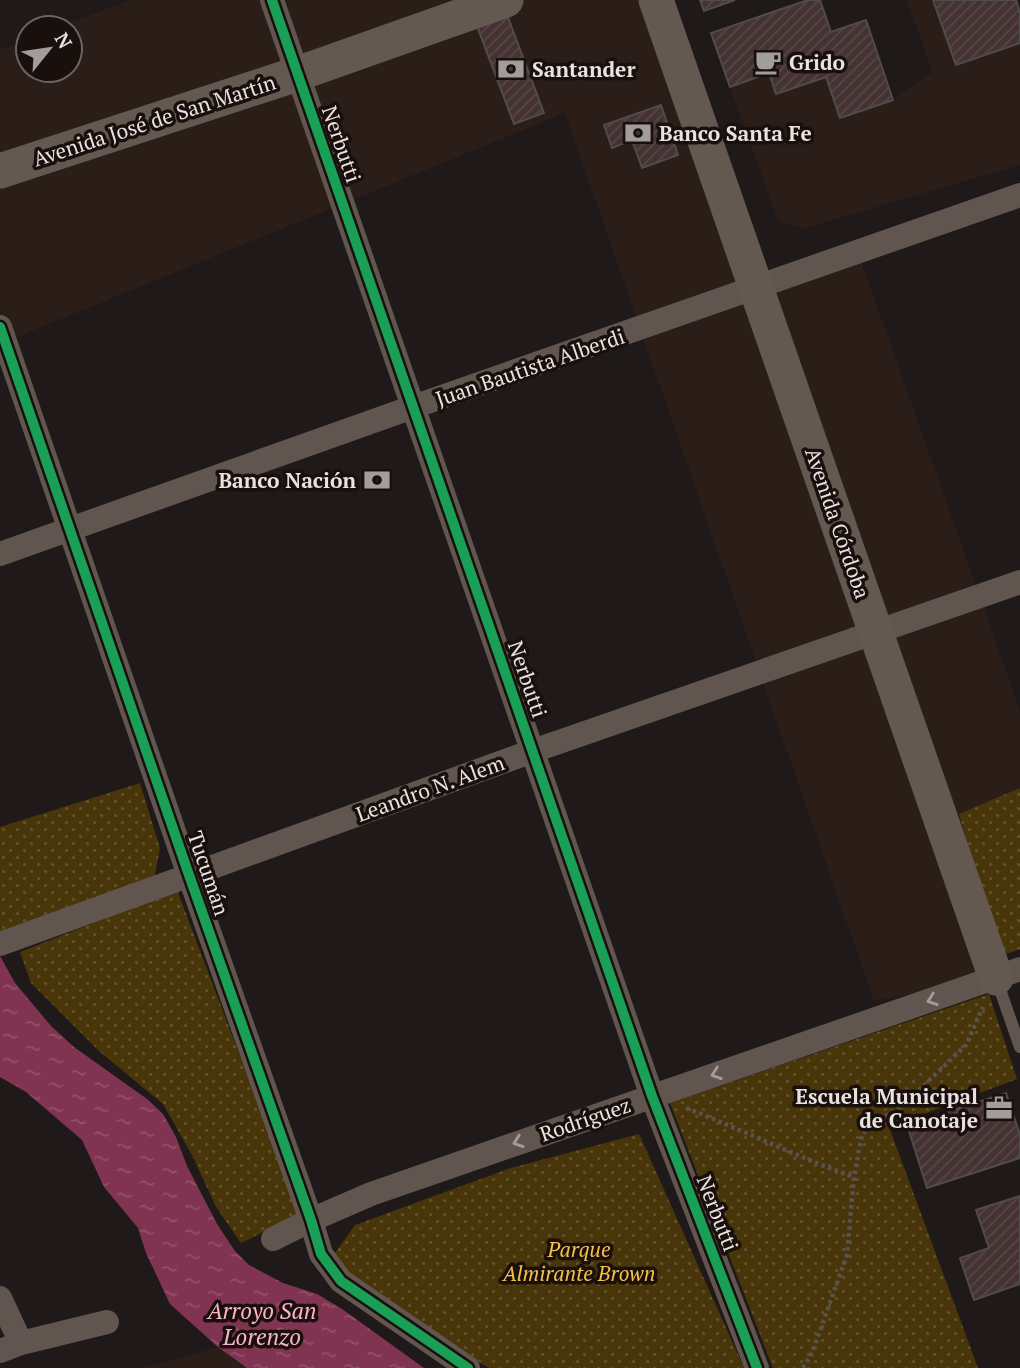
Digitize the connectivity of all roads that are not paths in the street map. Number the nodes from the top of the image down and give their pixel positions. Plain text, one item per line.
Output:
1 (272, 0) edge
2 (506, 0) edge
3 (656, 0) edge
4 (297, 74) junction
5 (0, 171) edge
6 (1020, 195) edge
7 (756, 288) junction
8 (0, 327) edge
9 (413, 407) junction
10 (70, 528) junction
11 (0, 554) edge
12 (1020, 582) edge
13 (876, 631) junction
14 (533, 751) junction
15 (189, 875) junction
16 (0, 944) edge
17 (1008, 974) edge
18 (1020, 1047) edge
19 (652, 1096) junction
20 (311, 1220) junction
21 (273, 1239) dead end
22 (0, 1298) edge
23 (107, 1322) dead end
24 (10, 1347) edge
25 (468, 1368) edge
26 (757, 1368) edge

1 - 4 street, Nerbutti
2 - 4 main road, Avenida José de San Martín
3 - 7 main road, Avenida Córdoba
4 - 5 main road, Avenida José de San Martín
4 - 9 street, Nerbutti
6 - 7 street, Juan Bautista Alberdi
7 - 9 street, Juan Bautista Alberdi
7 - 13 main road, Avenida Córdoba
8 - 10 street, Tucumán
9 - 10 street, Juan Bautista Alberdi
9 - 14 street, Nerbutti
10 - 11 street, Juan Bautista Alberdi
10 - 15 street, Tucumán
12 - 13 street, Leandro N. Alem
13 - 14 street, Leandro N. Alem
13 - 17 main road, Avenida Córdoba
14 - 15 street, Leandro N. Alem
14 - 19 street, Nerbutti
15 - 16 street, Leandro N. Alem
15 - 20 street, Tucumán
17 - 18 lane, Avenida Córdoba
17 -> 19 street, Rodríguez
19 -> 20 street, Rodríguez
19 - 26 street, Nerbutti
20 - 21 street, Rodríguez
20 - 25 street, Tucumán
22 - 24 street
23 - 24 street

